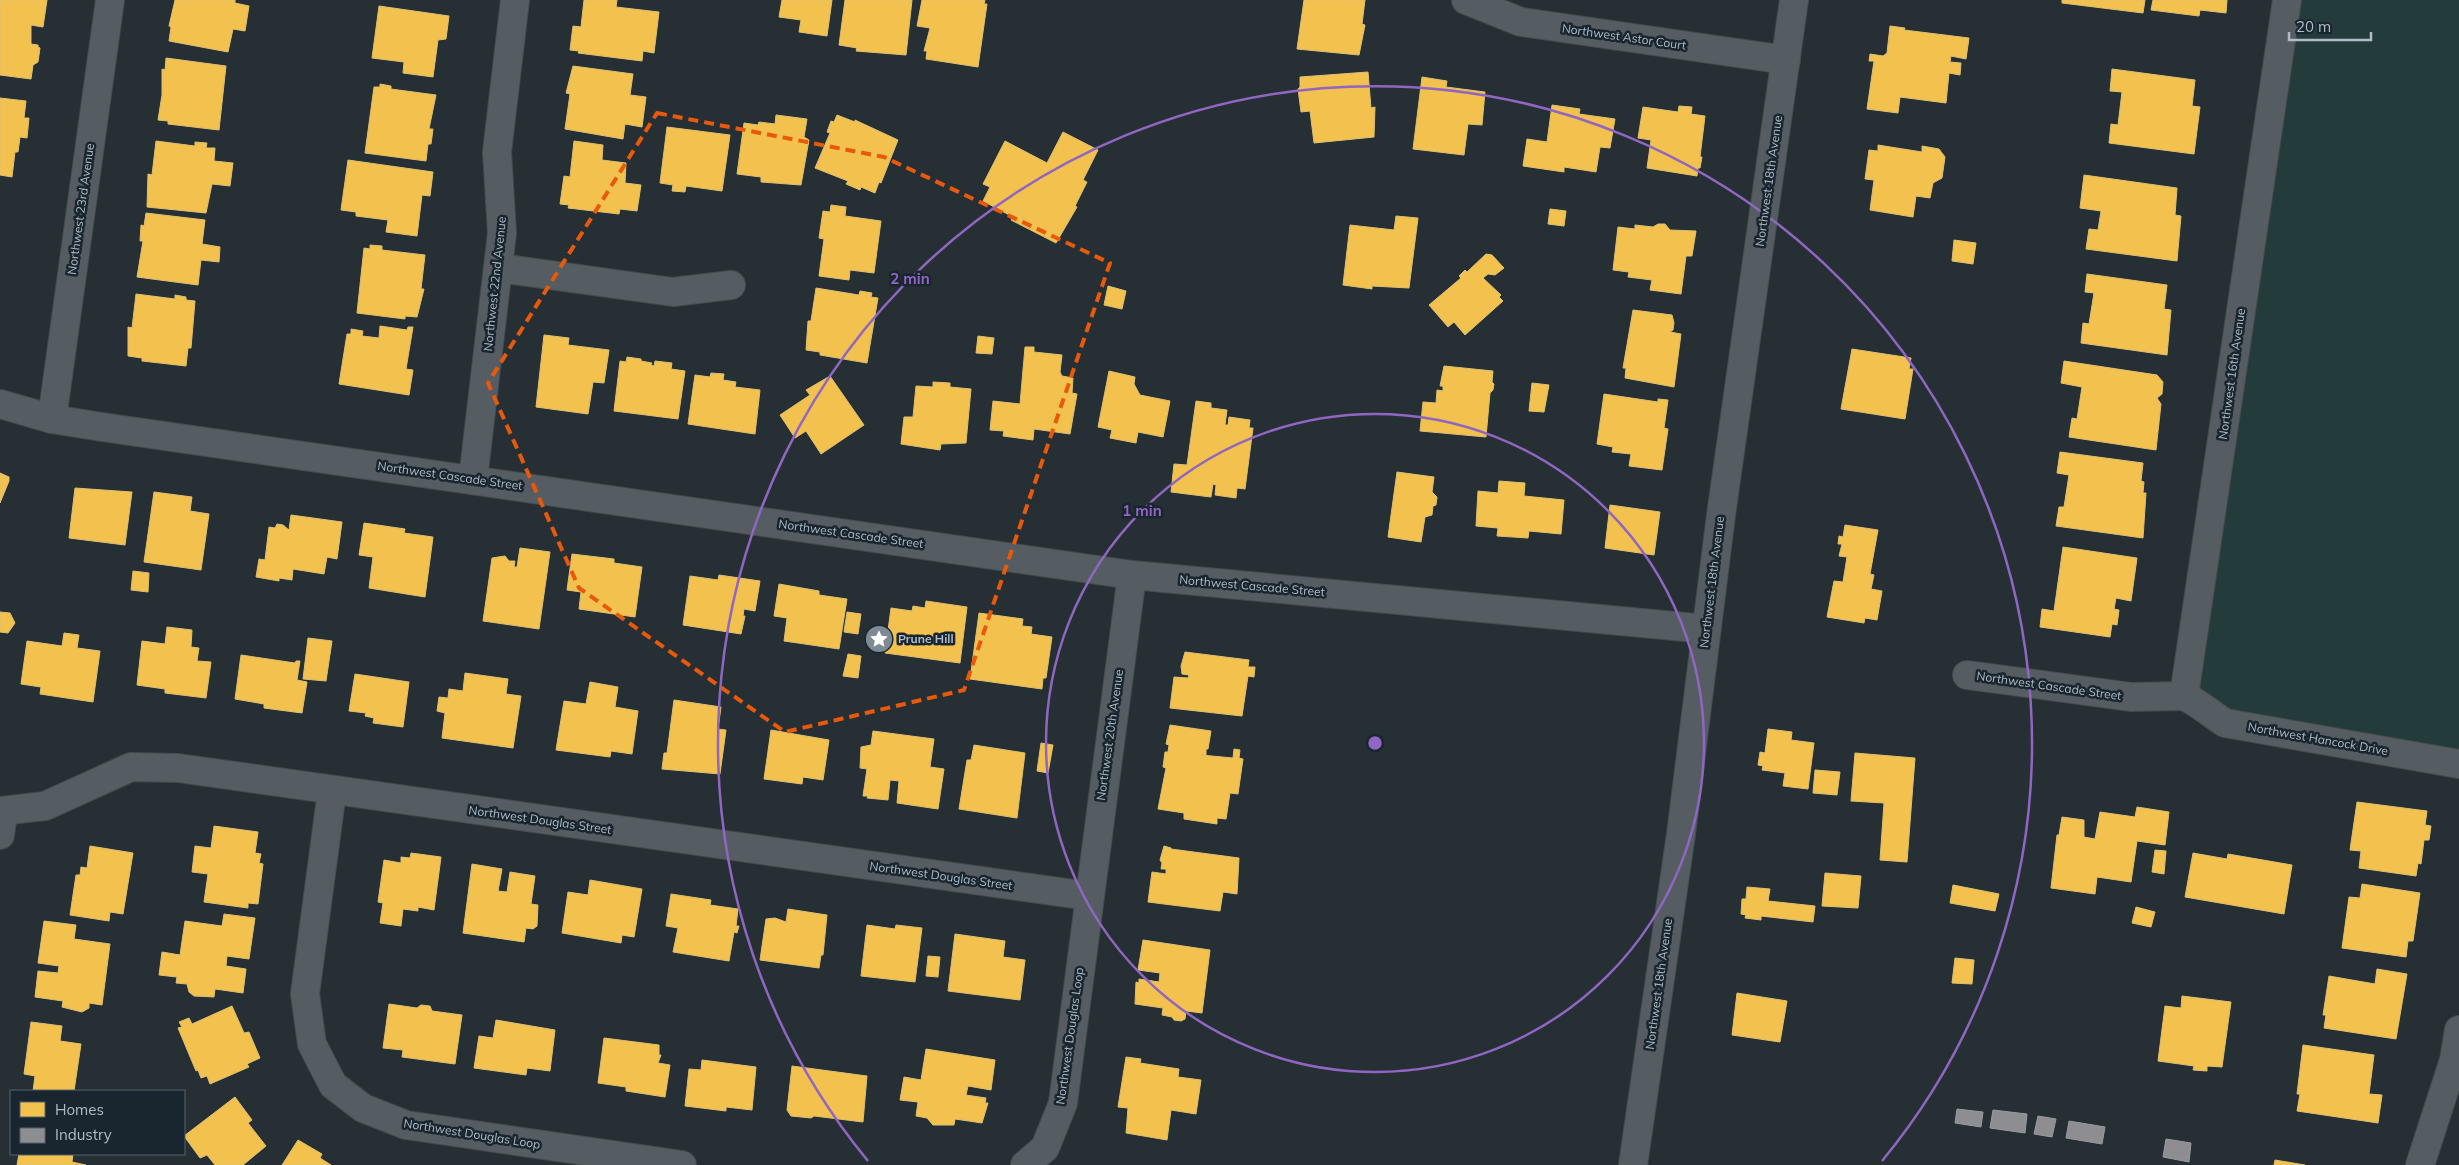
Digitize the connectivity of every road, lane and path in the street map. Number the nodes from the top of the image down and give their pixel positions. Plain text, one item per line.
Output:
1 (110, 0) edge
2 (515, 0) edge
3 (1466, 0) edge
4 (1794, 0) edge
5 (2287, 0) edge
6 (1786, 60) junction
7 (499, 268) junction
8 (731, 285) dead end
9 (0, 404) edge
10 (52, 419) junction
11 (473, 479) junction
12 (1132, 575) junction
13 (1706, 629) junction
14 (1967, 675) dead end
15 (2184, 696) junction
16 (2459, 764) edge
17 (332, 791) junction
18 (1, 819) edge
19 (1088, 896) junction
20 (2459, 1030) edge
21 (682, 1165) edge
22 (1025, 1165) edge
23 (1633, 1165) edge
24 (2420, 1165) edge

1 - 10 street, Northwest 23rd Avenue
2 - 7 street, Northwest 22nd Avenue
3 - 6 street, Northwest Astor Court
4 - 6 street, Northwest 18th Avenue
5 - 15 street, Northwest 16th Avenue
6 - 13 street, Northwest 18th Avenue
7 - 8 street
7 - 11 street, Northwest 22nd Avenue
9 - 10 street, Northwest Cascade Street
10 - 11 street, Northwest Cascade Street
11 - 12 street, Northwest Cascade Street
12 - 13 street, Northwest Cascade Street
12 - 19 street, Northwest 20th Avenue
13 - 23 street, Northwest 18th Avenue
14 - 15 street, Northwest Cascade Street
15 - 16 street, Northwest Hancock Drive
17 - 18 street, Northwest Douglas Street
17 - 19 street, Northwest Douglas Street
17 - 21 street, Northwest Douglas Loop
19 - 22 street, Northwest Douglas Loop
20 - 24 street

